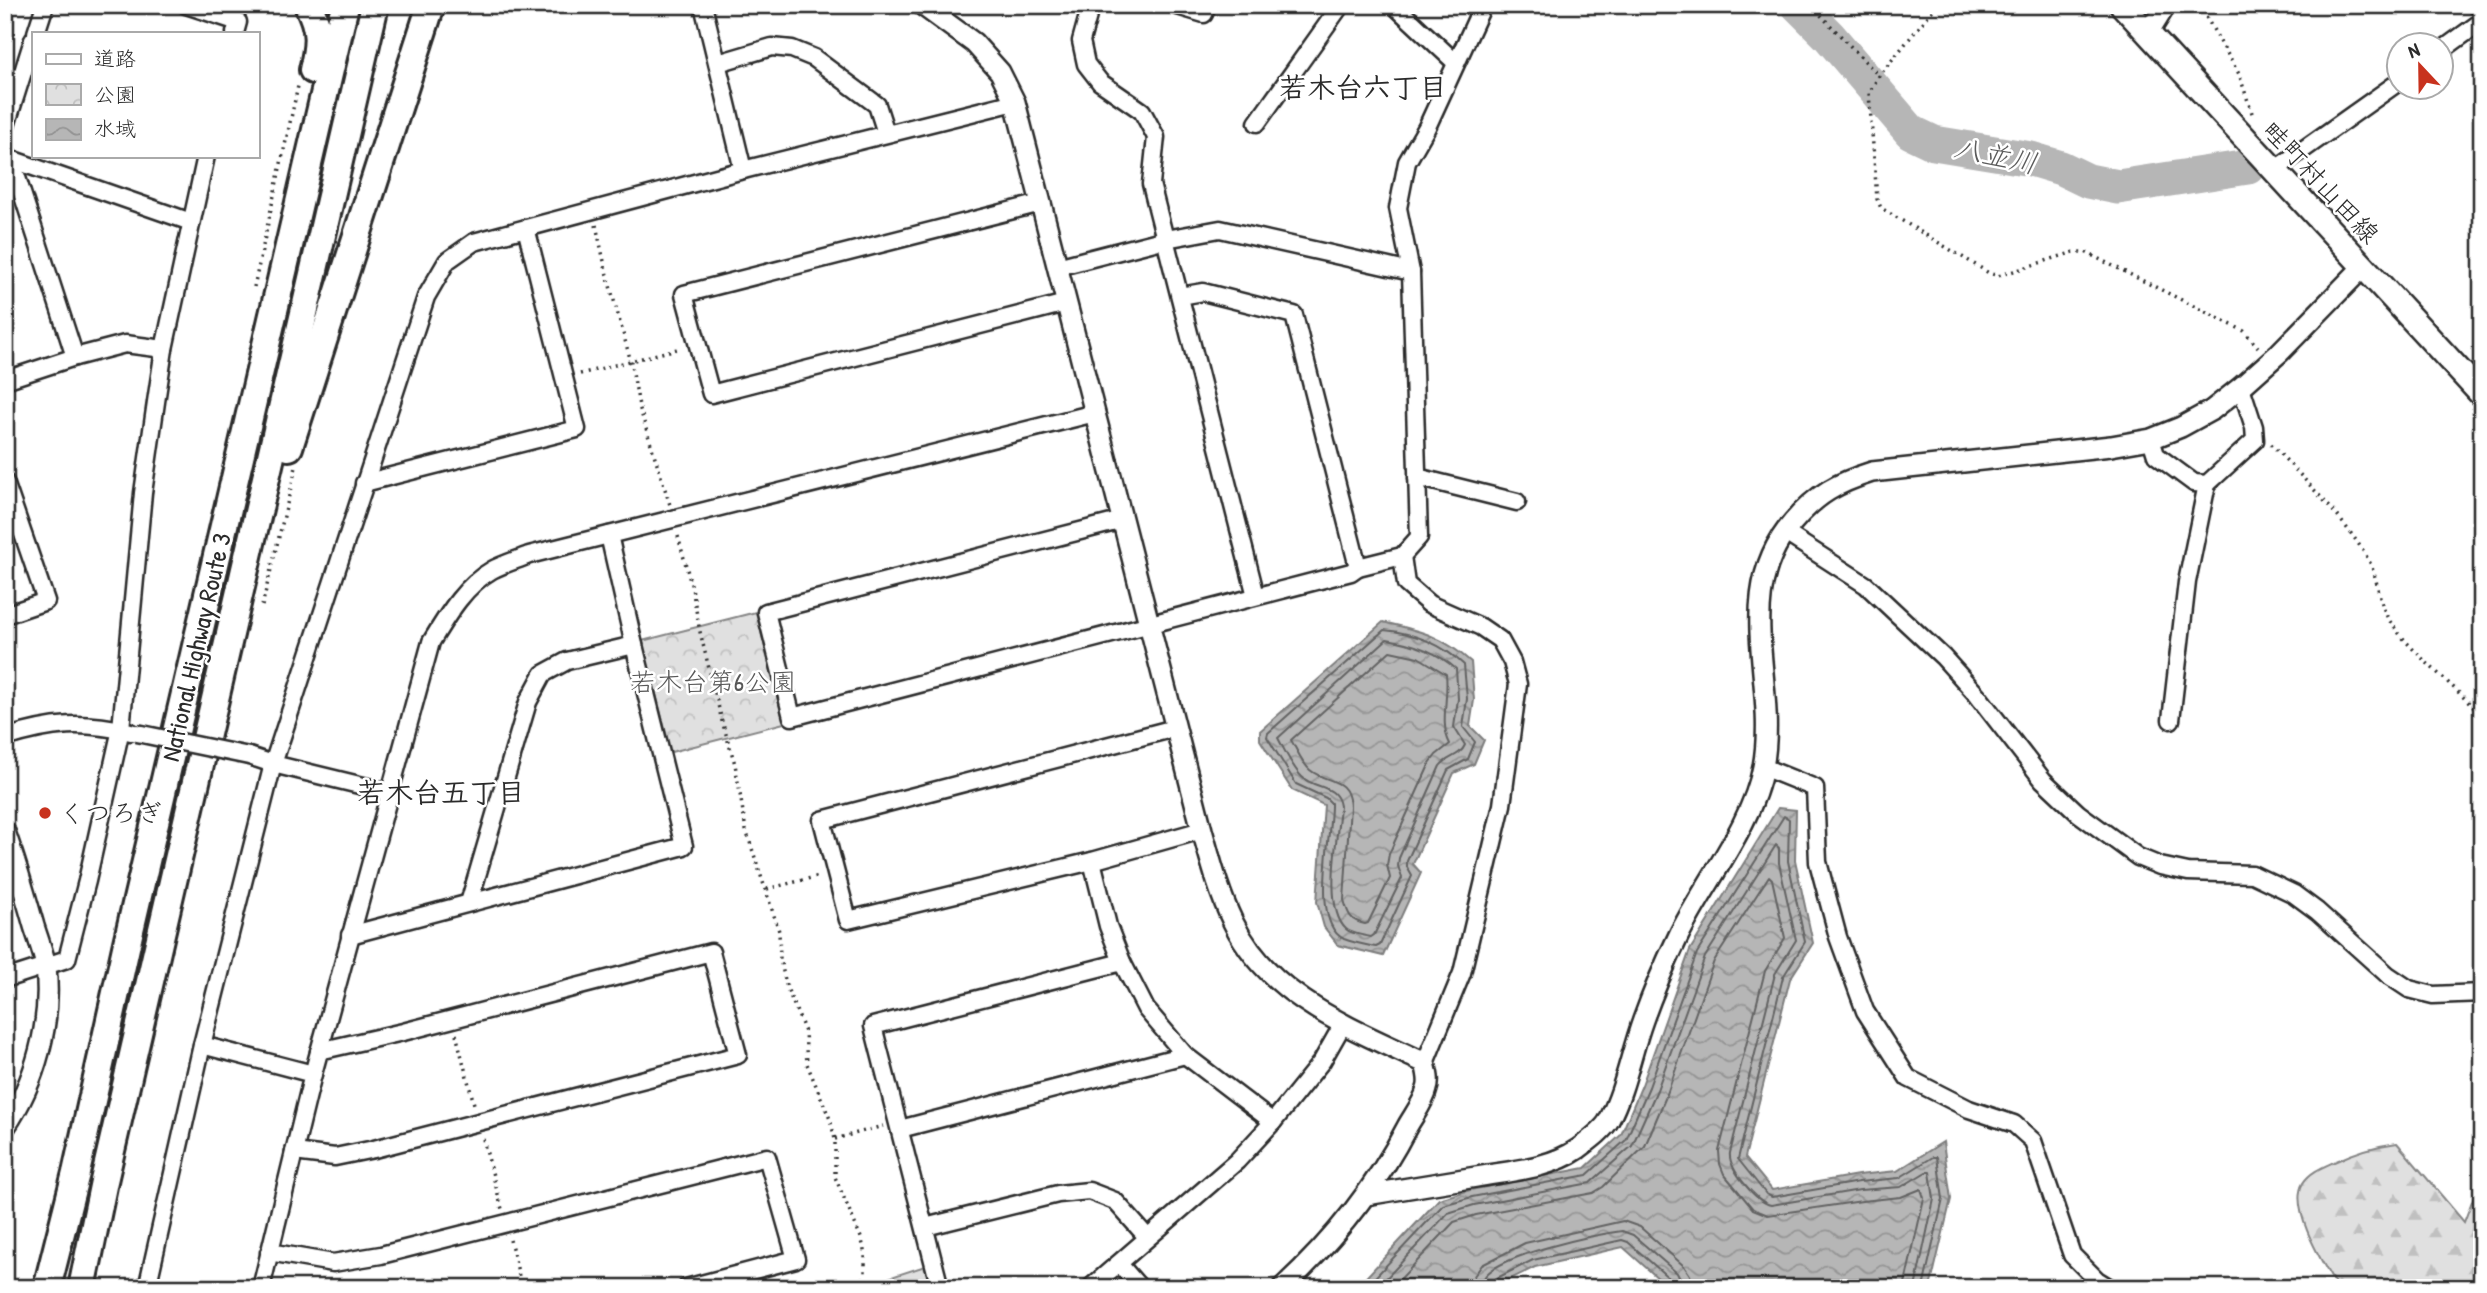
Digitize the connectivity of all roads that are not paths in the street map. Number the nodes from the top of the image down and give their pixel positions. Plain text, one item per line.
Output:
1 (45, 5) edge
2 (186, 5) edge
3 (308, 5) edge
4 (345, 5) edge
5 (375, 5) edge
6 (431, 5) edge
7 (703, 5) edge
8 (922, 5) edge
9 (1091, 5) edge
10 (1174, 5) edge
11 (1207, 5) edge
12 (1342, 5) edge
13 (1394, 5) edge
14 (1483, 5) edge
15 (2122, 5) edge
16 (2166, 5) edge
17 (2482, 21) edge
18 (36, 32) edge
19 (235, 32) edge
20 (2148, 34) junction
21 (2456, 39) edge
22 (30, 58) edge
23 (1455, 62) junction
24 (718, 63) junction
25 (2386, 90) edge
26 (1015, 102) junction
27 (1257, 123) dead end
28 (5, 129) edge
29 (886, 133) junction
30 (8, 158) edge
31 (206, 158) edge
32 (743, 170) junction
33 (2273, 171) junction
34 (1041, 203) junction
35 (191, 222) junction
36 (526, 228) junction
37 (1166, 239) junction
38 (1057, 267) junction
39 (2362, 268) junction
40 (1411, 272) junction
41 (1180, 296) junction
42 (1066, 303) junction
43 (270, 327) junction
44 (164, 349) junction
45 (75, 356) junction
46 (5, 380) edge
47 (2241, 387) junction
48 (2482, 395) edge
49 (1095, 413) junction
50 (2151, 439) junction
51 (1417, 477) junction
52 (5, 482) edge
53 (364, 483) junction
54 (2207, 484) junction
55 (1517, 502) dead end
56 (1123, 520) junction
57 (1784, 532) junction
58 (609, 536) junction
59 (1402, 556) junction
60 (1358, 567) junction
61 (1256, 596) junction
62 (248, 607) junction
63 (5, 615) edge
64 (1150, 625) junction
65 (634, 645) junction
66 (2171, 720) dead end
67 (1175, 728) junction
68 (129, 731) junction
69 (5, 738) edge
70 (273, 764) junction
71 (1763, 767) junction
72 (388, 792) junction
73 (1202, 830) junction
74 (5, 832) edge
75 (9, 858) edge
76 (1092, 861) junction
77 (469, 903) junction
78 (350, 935) junction
79 (1122, 962) junction
80 (46, 965) junction
81 (5, 979) edge
82 (2482, 993) edge
83 (2462, 995) junction
84 (2482, 1002) edge
85 (1343, 1024) junction
86 (202, 1045) junction
87 (319, 1051) junction
88 (1185, 1055) junction
89 (1425, 1063) junction
90 (313, 1074) junction
91 (1273, 1122) junction
92 (899, 1126) junction
93 (5, 1127) edge
94 (294, 1152) junction
95 (1366, 1195) junction
96 (925, 1227) junction
97 (1147, 1237) junction
98 (269, 1252) junction
99 (1119, 1264) junction
100 (47, 1288) edge
101 (82, 1288) edge
102 (147, 1288) edge
103 (261, 1288) edge
104 (686, 1288) edge
105 (940, 1288) edge
106 (1090, 1288) edge
107 (1140, 1288) edge
108 (1282, 1288) edge
109 (2110, 1288) edge

1 - 18 street
2 - 19 street
3 - 43 highway
4 - 43 highway, National Highway Route 3
5 - 62 highway, National Highway Route 3
6 - 62 highway
7 - 24 street
8 - 26 street
9 - 37 street
10 - 11 street
12 - 27 street
13 - 23 street
14 - 23 street
15 - 20 main road, 畦町村山田線
16 - 20 street
17 - 21 street
20 - 33 main road, 畦町村山田線
22 - 28 street
23 - 40 street
24 - 29 street
24 - 32 street
25 - 33 street
26 - 29 street
26 - 34 street
29 - 32 street
30 - 35 street
30 - 45 street
31 - 35 street
32 - 36 street
33 - 39 main road, 畦町村山田線
34 - 38 street
34 - 42 street
35 - 44 street
36 - 53 street
36 - 53 street
37 - 38 street
37 - 40 street
37 - 41 street
38 - 42 street
39 - 47 street
39 - 48 main road, 畦町村山田線
40 - 51 street
41 - 60 street
41 - 61 street
42 - 49 street
43 - 100 highway, National Highway Route 3
44 - 45 street
44 - 68 street
45 - 46 street
47 - 50 street
47 - 54 street
49 - 56 street
49 - 58 street
50 - 54 street
50 - 57 street
51 - 55 street
51 - 59 street
52 - 63 street
53 - 70 street
54 - 66 street
56 - 64 street
56 - 64 street
57 - 71 street
57 - 83 street
58 - 65 street
58 - 72 street
59 - 60 street
59 - 89 street
60 - 61 street
61 - 64 street
62 - 101 highway, National Highway Route 3
64 - 67 street
65 - 77 street
65 - 77 street
67 - 73 street
67 - 76 street
68 - 69 street
68 - 70 street, bridge
68 - 80 street
70 - 72 street
70 - 86 street
71 - 95 street
71 - 109 street
72 - 78 street
73 - 76 street
73 - 85 street
74 - 75 street
75 - 80 street
76 - 79 street
77 - 78 street
78 - 87 street
79 - 88 street
79 - 92 street
80 - 81 street
80 - 93 street
82 - 83 street
83 - 84 street
85 - 89 street
85 - 91 street
86 - 90 street
86 - 102 street
87 - 90 street
87 - 94 street
88 - 91 street
88 - 92 street
89 - 95 street
90 - 94 street
91 - 97 street
92 - 96 street
94 - 98 street
95 - 108 street
96 - 97 street
96 - 105 street
97 - 99 street
98 - 103 street
98 - 104 street
99 - 106 street
99 - 107 street

